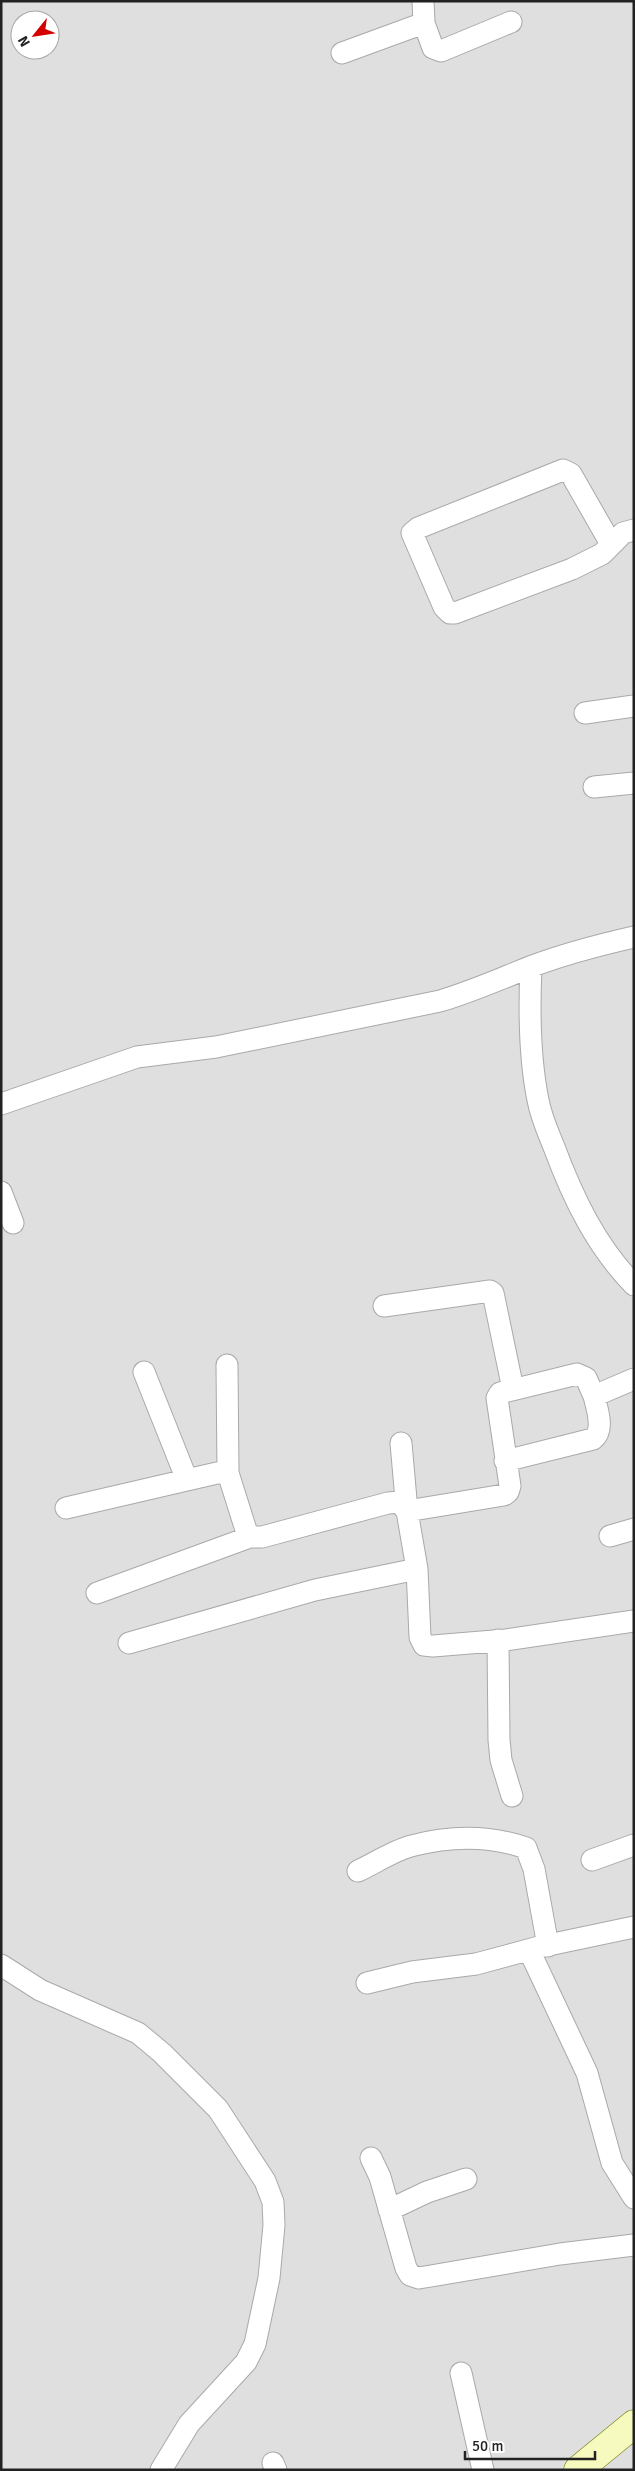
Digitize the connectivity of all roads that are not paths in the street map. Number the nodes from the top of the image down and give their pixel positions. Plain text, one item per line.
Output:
1 (423, 1) edge
2 (511, 22) dead end
3 (424, 23) junction
4 (342, 53) dead end
5 (634, 530) edge
6 (611, 544) junction
7 (634, 706) edge
8 (585, 713) dead end
9 (634, 783) edge
10 (594, 787) dead end
11 (634, 937) edge
12 (531, 967) junction
13 (1, 1104) edge
14 (1, 1192) edge
15 (13, 1224) dead end
16 (634, 1286) edge
17 (384, 1306) dead end
18 (227, 1365) dead end
19 (144, 1372) dead end
20 (634, 1379) edge
21 (513, 1389) junction
22 (594, 1396) junction
23 (401, 1443) dead end
24 (505, 1461) junction
25 (228, 1474) junction
26 (187, 1480) junction
27 (66, 1508) dead end
28 (407, 1511) junction
29 (634, 1529) edge
30 (610, 1536) dead end
31 (250, 1537) junction
32 (416, 1569) junction
33 (98, 1593) dead end
34 (634, 1621) edge
35 (498, 1640) junction
36 (129, 1643) dead end
37 (512, 1796) dead end
38 (634, 1845) edge
39 (592, 1860) dead end
40 (358, 1871) dead end
41 (634, 1927) edge
42 (538, 1948) junction
43 (1, 1965) edge
44 (368, 1983) dead end
45 (370, 2158) dead end
46 (466, 2179) dead end
47 (634, 2198) edge
48 (390, 2210) junction
49 (634, 2245) edge
50 (461, 2373) dead end
51 (634, 2424) edge
52 (161, 2470) edge
53 (483, 2470) edge
54 (578, 2470) edge

1 - 3 street
2 - 3 street
3 - 4 street
5 - 6 street
6 - 6 street
7 - 8 street
9 - 10 street
11 - 12 street
12 - 13 street
12 - 16 street
14 - 15 street
17 - 21 street
18 - 25 street
19 - 26 street
20 - 22 street
21 - 22 street
21 - 24 street
22 - 24 street
23 - 28 street
24 - 28 street
25 - 26 street
25 - 31 street
26 - 27 street
28 - 31 street
28 - 32 street
29 - 30 street
31 - 33 street
32 - 35 street
32 - 36 street
34 - 35 street
35 - 37 street
38 - 39 street
40 - 42 street
41 - 42 street
42 - 44 street
42 - 47 street
43 - 52 street
45 - 48 street
46 - 48 street
48 - 49 street
50 - 53 street
51 - 54 main road

